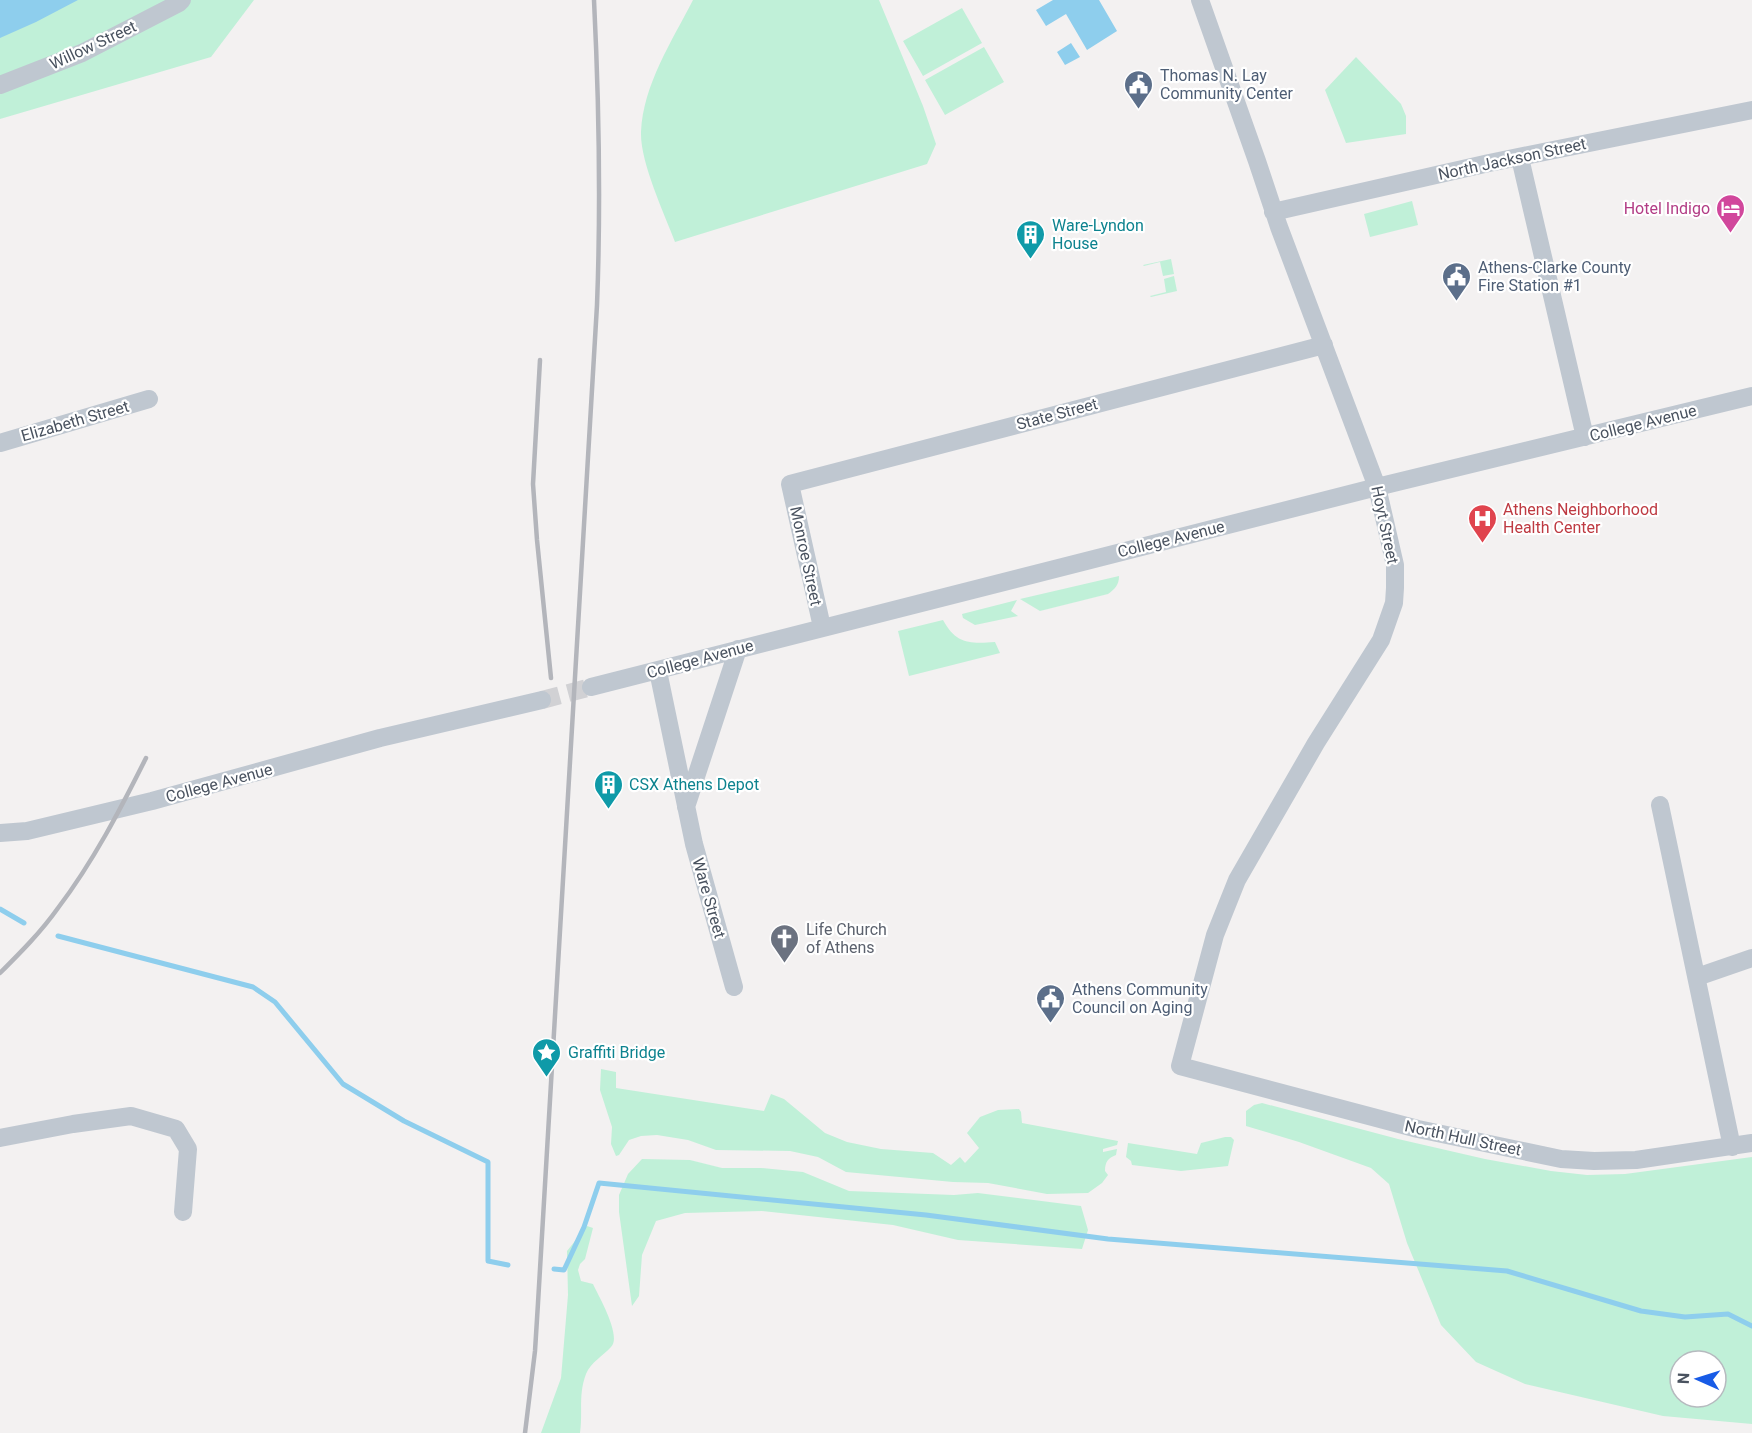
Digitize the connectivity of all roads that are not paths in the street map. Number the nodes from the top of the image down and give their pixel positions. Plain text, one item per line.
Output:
1 (182, 0) edge
2 (1200, 0) edge
3 (0, 85) edge
4 (1752, 110) edge
5 (1520, 158) junction
6 (1273, 212) junction
7 (1324, 345) junction
8 (1752, 396) edge
9 (149, 399) dead end
10 (1585, 437) junction
11 (0, 443) edge
12 (790, 484) joint
13 (1377, 487) junction
14 (822, 627) junction
15 (738, 649) junction
16 (658, 671) junction
17 (591, 687) tunnel mouth
18 (542, 700) tunnel mouth
19 (1660, 805) dead end
20 (686, 808) junction
21 (0, 833) edge
22 (1752, 958) edge
23 (1697, 976) junction
24 (734, 987) dead end
25 (1180, 1066) joint
26 (0, 1137) edge
27 (1752, 1143) edge
28 (1732, 1148) junction
29 (183, 1212) dead end

1 - 3 street, Willow Street
2 - 6 street, Hoyt Street
4 - 5 street, North Jackson Street
5 - 6 street, North Jackson Street
5 - 10 street
6 - 7 street, Hoyt Street
7 - 12 street, State Street
7 - 13 street, Hoyt Street
8 - 10 street, College Avenue
9 - 11 street, Elizabeth Street
10 - 13 street, College Avenue
12 - 14 street, Monroe Street
13 - 14 street, College Avenue
13 - 25 street, Hoyt Street
14 - 15 street, College Avenue
15 - 16 street, College Avenue
15 - 20 street
16 - 17 street, College Avenue
16 - 20 street, Ware Street
18 - 21 street, College Avenue
19 - 23 street
20 - 24 street, Ware Street
22 - 23 street
23 - 28 street
25 - 28 street, North Hull Street
26 - 29 street
27 - 28 street, North Hull Street

